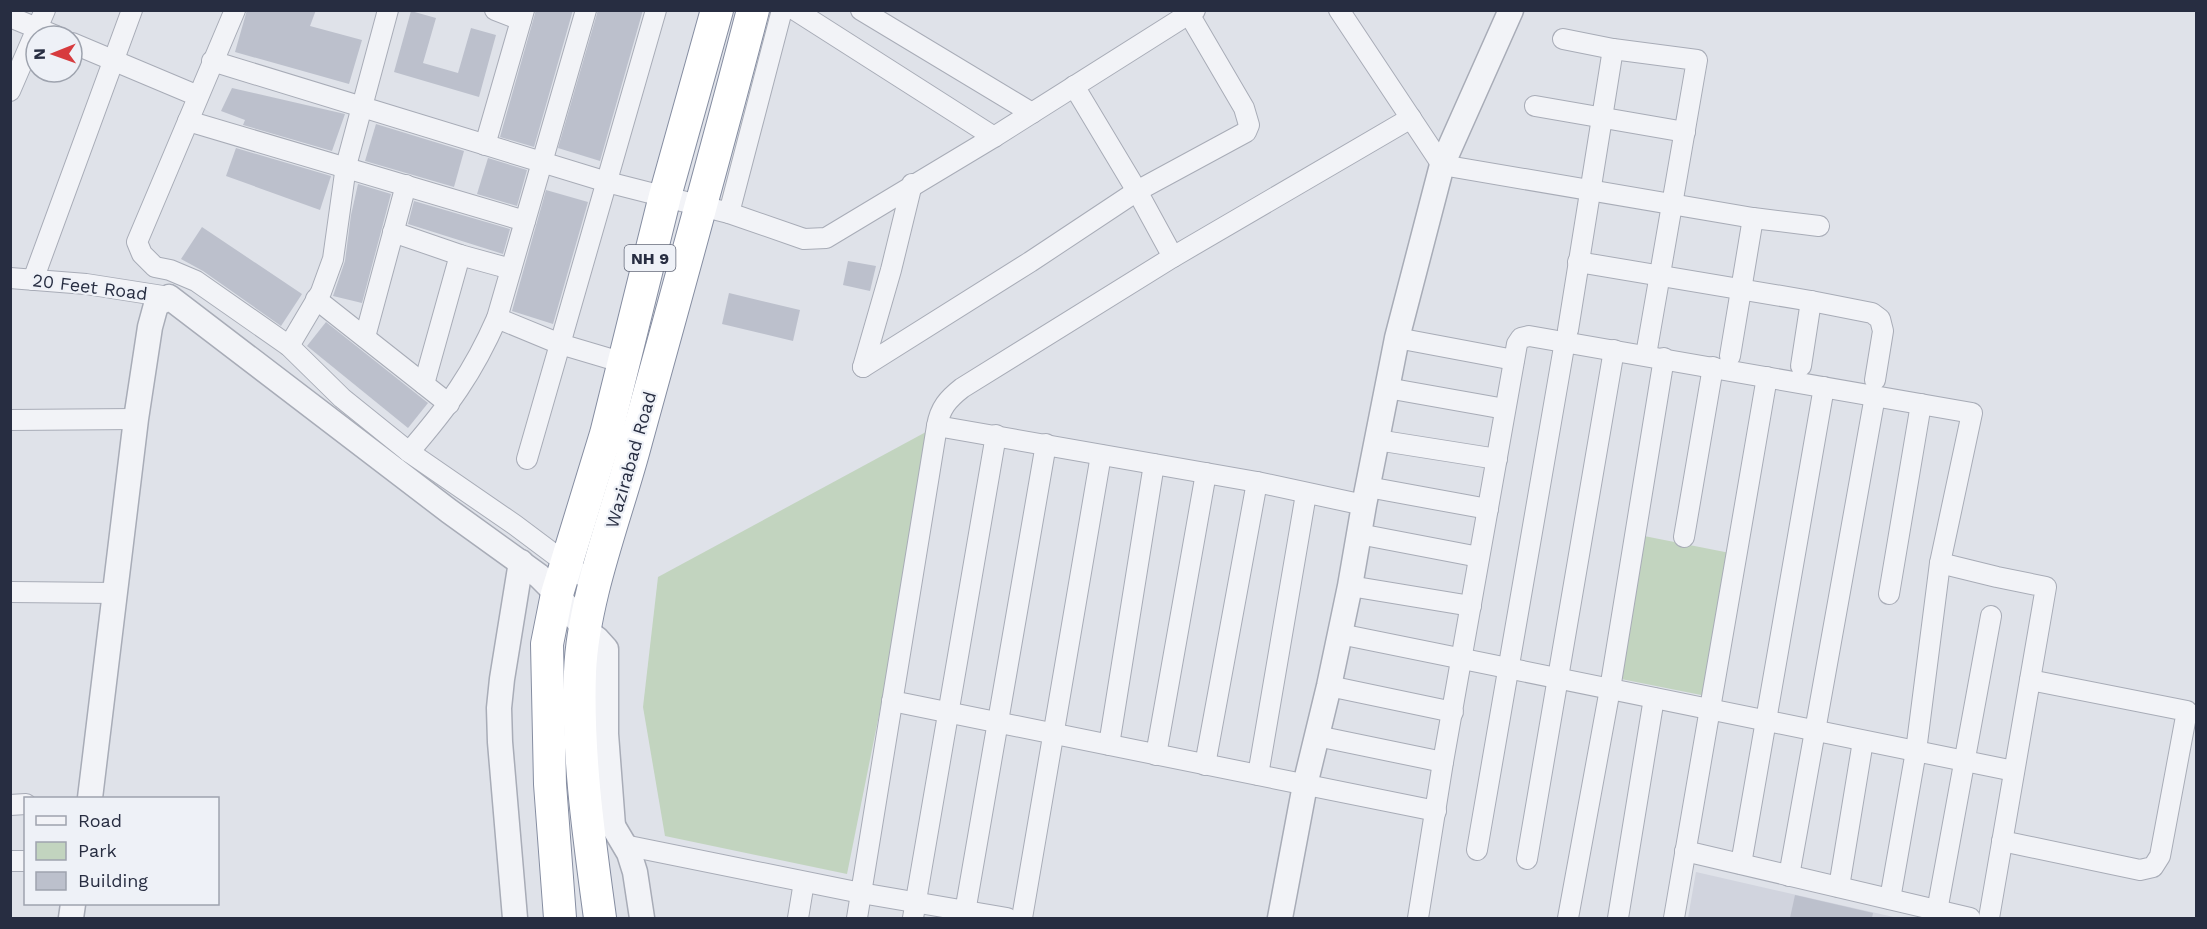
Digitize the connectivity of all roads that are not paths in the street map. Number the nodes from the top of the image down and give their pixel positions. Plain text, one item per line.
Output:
1 (132, 10) edge
2 (235, 10) edge
3 (388, 10) edge
4 (495, 10) edge
5 (586, 10) edge
6 (656, 10) edge
7 (717, 10) edge
8 (753, 10) edge
9 (782, 10) edge
10 (795, 10) edge
11 (861, 10) edge
12 (1339, 10) edge
13 (1511, 10) edge
14 (1192, 12) edge
15 (522, 15) edge
16 (10, 17) edge
17 (42, 24) edge
18 (1563, 39) dead end
19 (84, 48) edge
20 (1613, 49) junction
21 (113, 60) junction
22 (212, 61) junction
23 (24, 65) edge
24 (1074, 86) junction
25 (10, 90) edge
26 (198, 96) junction
27 (1535, 106) dead end
28 (363, 107) junction
29 (1032, 112) junction
30 (1411, 118) junction
31 (1603, 118) junction
32 (188, 121) junction
33 (1685, 132) junction
34 (994, 137) junction
35 (485, 145) junction
36 (542, 162) junction
37 (1442, 165) junction
38 (346, 166) junction
39 (607, 182) junction
40 (912, 184) junction
41 (406, 185) junction
42 (1591, 190) junction
43 (1137, 191) junction
44 (665, 196) junction
45 (1672, 204) junction
46 (715, 210) junction
47 (1753, 218) junction
48 (525, 221) junction
49 (1819, 226) dead end
50 (393, 232) junction
51 (460, 255) junction
52 (1173, 257) junction
53 (1578, 262) junction
54 (511, 269) junction
55 (1660, 276) junction
56 (10, 278) edge
57 (33, 280) junction
58 (1740, 290) junction
59 (170, 297) junction
60 (316, 299) junction
61 (1810, 301) junction
62 (497, 318) junction
63 (1566, 335) junction
64 (365, 337) junction
65 (1397, 338) junction
66 (560, 345) junction
67 (289, 346) junction
68 (1614, 350) junction
69 (1730, 356) dead end
70 (1655, 357) junction
71 (1514, 360) junction
72 (624, 363) junction
73 (1801, 366) dead end
74 (1713, 368) junction
75 (1767, 377) junction
76 (424, 384) junction
77 (1824, 387) junction
78 (1387, 388) junction
79 (1875, 388) junction
80 (1921, 404) junction
81 (449, 405) junction
82 (1505, 409) junction
83 (136, 419) junction
84 (10, 420) edge
85 (937, 426) junction
86 (996, 435) junction
87 (1377, 440) junction
88 (1046, 444) junction
89 (409, 452) junction
90 (1101, 455) junction
91 (527, 459) dead end
92 (1497, 459) junction
93 (1154, 464) junction
94 (1206, 473) junction
95 (1257, 482) junction
96 (1306, 494) junction
97 (1366, 496) junction
98 (1488, 509) junction
99 (1359, 534) junction
100 (1684, 537) dead end
101 (1479, 557) junction
102 (521, 562) junction
103 (1940, 563) junction
104 (566, 564) junction
105 (595, 585) junction
106 (1350, 586) junction
107 (10, 592) edge
108 (115, 593) junction
109 (557, 594) junction
110 (1888, 594) dead end
111 (1471, 606) junction
112 (1991, 616) dead end
113 (585, 630) junction
114 (1340, 634) junction
115 (1462, 660) junction
116 (1509, 669) junction
117 (1558, 679) junction
118 (2030, 680) junction
119 (1329, 686) junction
120 (1610, 689) junction
121 (1654, 699) junction
122 (892, 701) junction
123 (1710, 710) junction
124 (947, 712) junction
125 (1453, 712) junction
126 (1766, 721) junction
127 (998, 723) junction
128 (1815, 731) junction
129 (1053, 734) junction
130 (1317, 736) junction
131 (1863, 741) junction
132 (1109, 745) junction
133 (1916, 751) junction
134 (1156, 755) junction
135 (1963, 761) junction
136 (1443, 762) junction
137 (1205, 765) junction
138 (2014, 771) junction
139 (1258, 775) junction
140 (1305, 785) junction
141 (90, 797) edge
142 (551, 797) junction
143 (1436, 811) junction
144 (602, 820) junction
145 (2002, 840) junction
146 (1478, 850) dead end
147 (1685, 851) junction
148 (1527, 859) dead end
149 (1741, 864) junction
150 (1789, 876) junction
151 (804, 882) junction
152 (1839, 888) junction
153 (861, 893) junction
154 (1890, 900) junction
155 (915, 911) edge
156 (1937, 911) junction
157 (965, 915) edge
158 (515, 918) edge
159 (560, 918) edge
160 (600, 918) edge
161 (642, 918) edge
162 (798, 918) edge
163 (857, 918) edge
164 (1006, 918) edge
165 (1022, 918) edge
166 (1280, 918) edge
167 (1418, 918) edge
168 (1568, 918) edge
169 (1618, 918) edge
170 (1674, 918) edge
171 (1971, 918) edge
172 (1989, 918) edge

1 - 21 street
2 - 22 street
3 - 28 street
4 - 15 street
5 - 36 street
6 - 39 street
7 - 44 highway, Wazirabad Road / NH 9
8 - 46 highway, Wazirabad Road / NH 9
9 - 46 street
10 - 34 street
11 - 29 street
12 - 30 street
13 - 37 street
14 - 24 street
14 - 43 street
15 - 35 street
16 - 17 street
18 - 20 street
19 - 21 street
20 - 31 street
20 - 33 street
21 - 26 street
21 - 57 street
22 - 26 street
22 - 28 street
23 - 25 street
24 - 29 street
24 - 43 street
26 - 32 street
27 - 31 street
28 - 35 street
28 - 38 street
29 - 34 street
30 - 37 street
30 - 52 street
31 - 33 street
31 - 42 street
32 - 38 street
32 - 67 street
33 - 45 street
34 - 40 street
35 - 36 street
36 - 39 street
36 - 48 street
37 - 42 street
37 - 65 street
38 - 41 street
38 - 60 street
39 - 44 street
39 - 66 street
40 - 43 street
40 - 46 street
41 - 48 street
41 - 50 street
42 - 45 street
42 - 53 street
43 - 52 street
44 - 46 street
44 - 72 highway, Wazirabad Road / NH 9
45 - 47 street
45 - 55 street
46 - 105 highway, Wazirabad Road / NH 9
47 - 49 street
47 - 58 street
48 - 54 street
50 - 51 street
50 - 64 street
51 - 54 street
51 - 76 street
52 - 85 street
53 - 55 street
53 - 63 street
54 - 62 street
55 - 58 street
55 - 70 street
56 - 57 street, 20 Feet Road
57 - 59 street, 20 Feet Road
58 - 61 street
58 - 69 street
59 - 83 street
59 - 102 street
60 - 64 street
60 - 67 street
61 - 73 street
61 - 79 street
62 - 66 street
62 - 81 street
63 - 68 street
63 - 71 street
63 - 116 street
64 - 76 street
65 - 71 street
65 - 78 street
66 - 72 street
66 - 91 street
67 - 89 street
68 - 70 street
68 - 117 street
70 - 74 street
70 - 120 street
71 - 82 street
72 - 104 highway, Wazirabad Road / NH 9
74 - 75 street
74 - 100 street
75 - 77 street
75 - 123 street
76 - 81 street
77 - 79 street
77 - 126 street
78 - 82 street
78 - 87 street
79 - 80 street
79 - 128 street
80 - 103 street
80 - 110 street
81 - 89 street
82 - 92 street
83 - 84 street
83 - 108 street
85 - 86 street
85 - 122 street
86 - 88 street
86 - 124 street
87 - 92 street
87 - 97 street
88 - 90 street
88 - 127 street
89 - 104 street
90 - 93 street
90 - 129 street
92 - 98 street
93 - 94 street
93 - 132 street
94 - 95 street
94 - 134 street
95 - 96 street
95 - 137 street
96 - 97 street
96 - 139 street
97 - 98 street
97 - 99 street
98 - 101 street
99 - 101 street
99 - 106 street
101 - 111 street
102 - 109 street
102 - 158 street
103 - 118 street
103 - 133 street
104 - 105 street
104 - 109 highway, Wazirabad Road / NH 9
105 - 113 highway, Wazirabad Road / NH 9
106 - 111 street
106 - 114 street
107 - 108 street
108 - 141 street
109 - 113 street
109 - 142 highway, Wazirabad Road / NH 9
111 - 115 street
112 - 135 street
113 - 144 highway, Wazirabad Road / NH 9
114 - 115 street
114 - 119 street
115 - 116 street
115 - 125 street
116 - 117 street
116 - 146 street
117 - 120 street
117 - 148 street
118 - 138 street
118 - 145 street
119 - 125 street
119 - 130 street
120 - 121 street
120 - 168 street
121 - 123 street
121 - 169 street
122 - 124 street
122 - 153 street
123 - 126 street
123 - 147 street
124 - 127 street
124 - 155 street
125 - 136 street
126 - 128 street
126 - 149 street
127 - 129 street
127 - 157 street
128 - 131 street
128 - 150 street
129 - 132 street
129 - 165 street
130 - 136 street
130 - 140 street
131 - 133 street
131 - 152 street
132 - 134 street
133 - 135 street
133 - 154 street
134 - 137 street
135 - 138 street
135 - 156 street
136 - 143 street
137 - 139 street
138 - 145 street
139 - 140 street
140 - 143 street
140 - 166 street
142 - 144 highway
142 - 159 highway, Wazirabad Road / NH 9
143 - 167 street
144 - 151 street
144 - 160 highway, Wazirabad Road / NH 9
144 - 161 street
145 - 172 street
147 - 149 street
147 - 170 street
149 - 150 street
150 - 152 street
151 - 153 street
151 - 162 street
152 - 154 street
153 - 155 street
153 - 163 street
154 - 156 street
155 - 157 street
156 - 171 street
157 - 164 street

